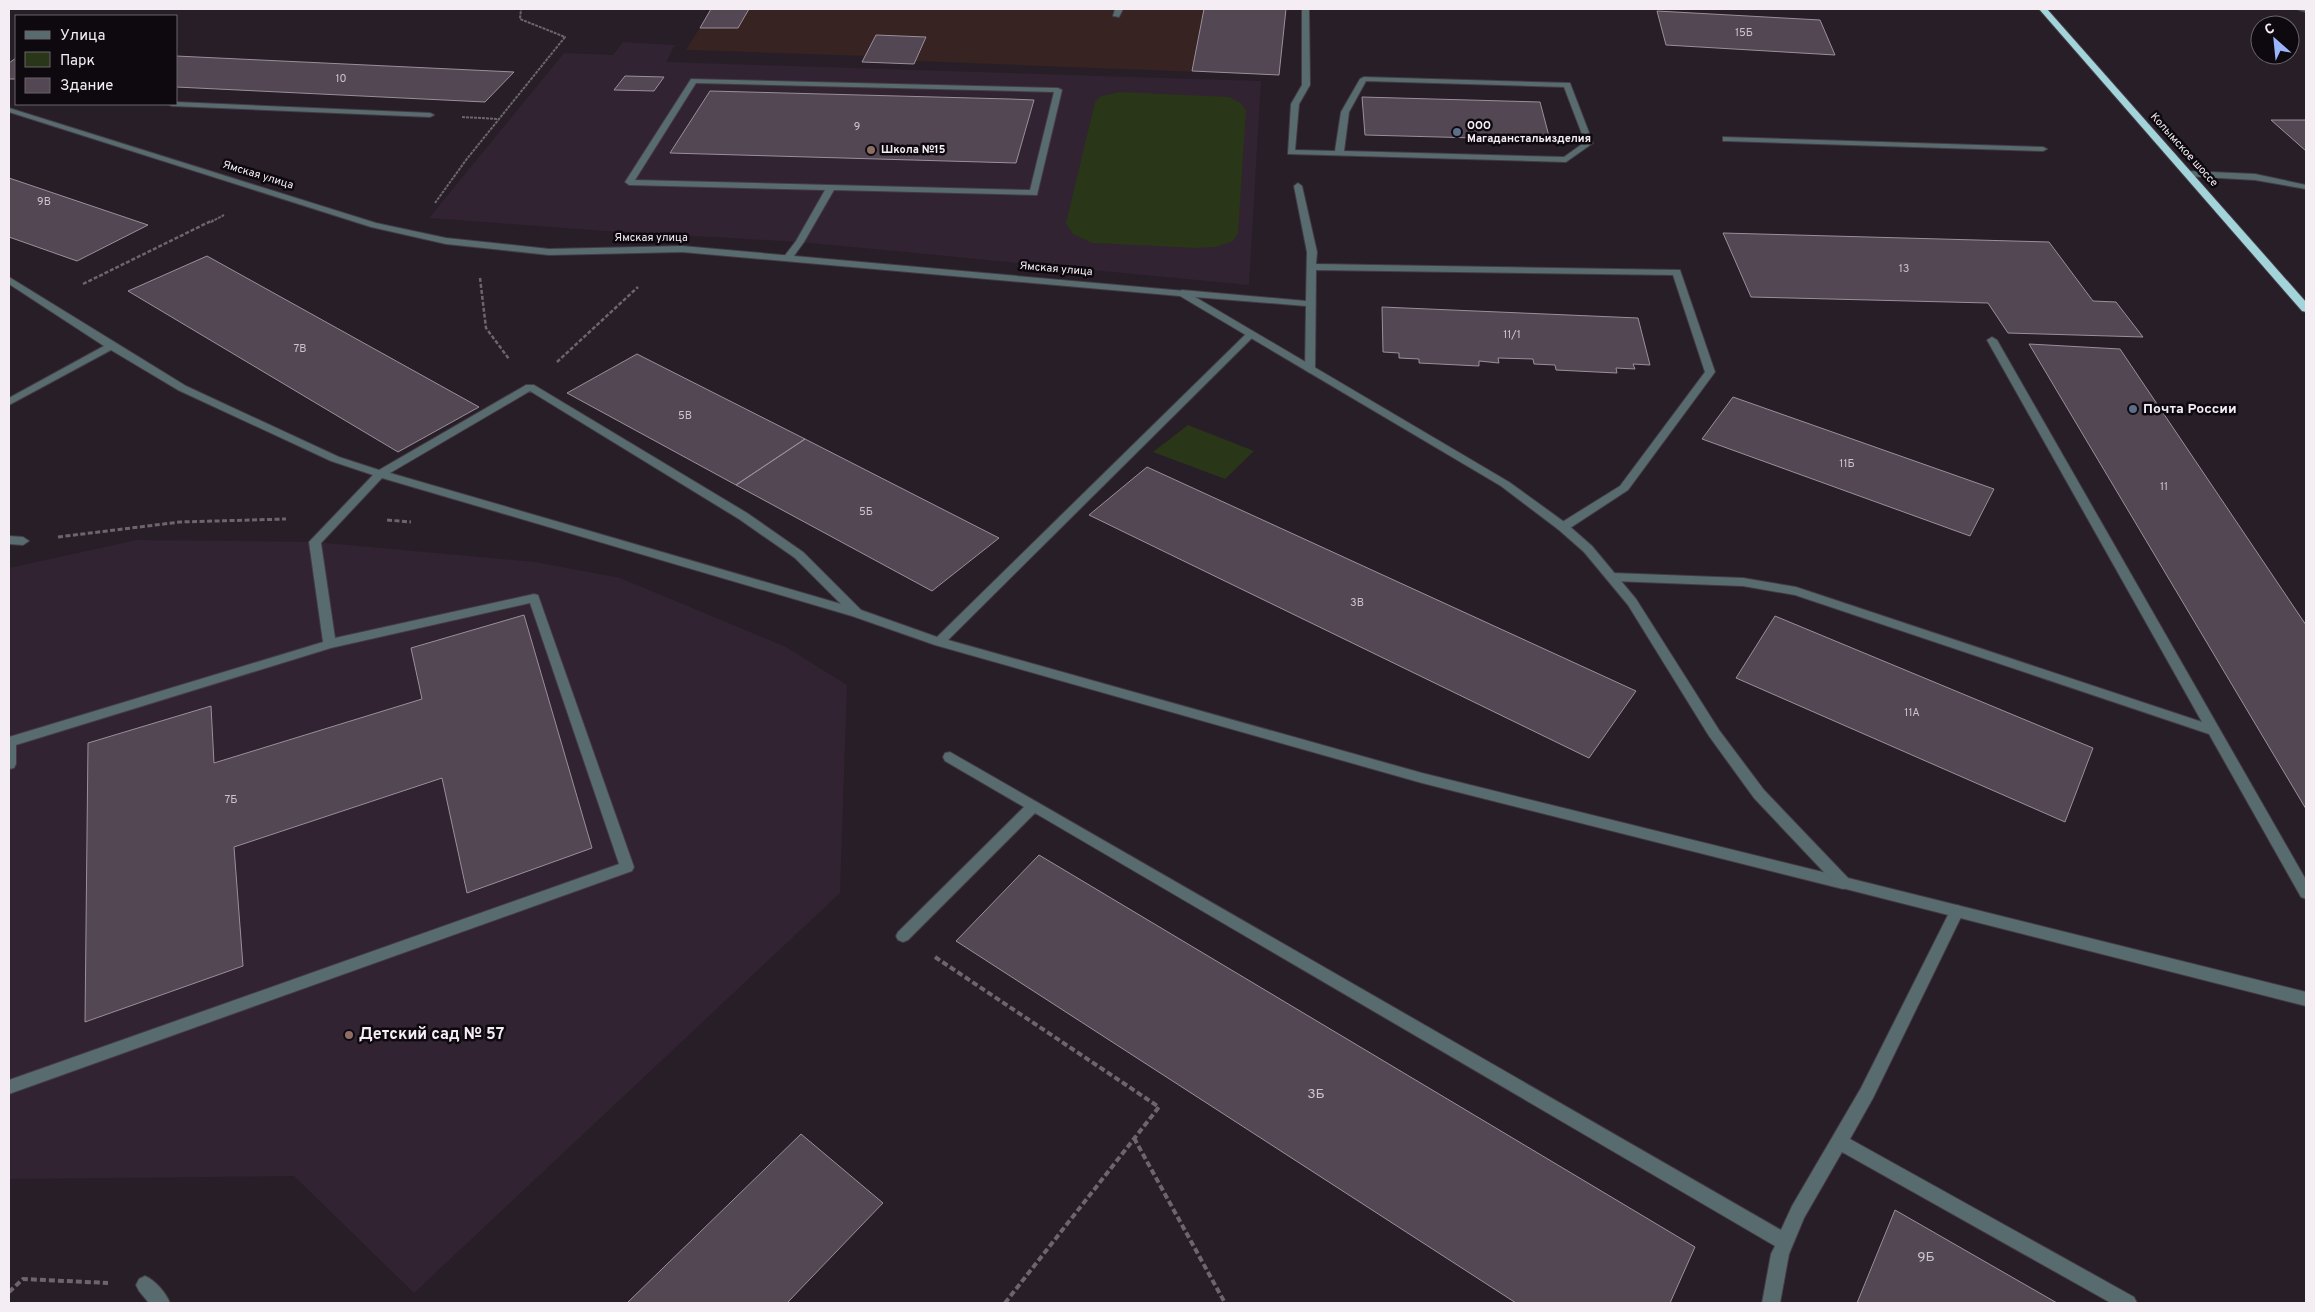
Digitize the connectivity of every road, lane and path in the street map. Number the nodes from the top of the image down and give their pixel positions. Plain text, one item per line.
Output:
1 (521, 9) edge
2 (1305, 9) edge
3 (2043, 9) edge
4 (2300, 9) edge
5 (2306, 10) edge
6 (178, 104) edge
7 (9, 110) edge
8 (430, 115) dead end
9 (1726, 139) dead end
10 (2043, 149) dead end
11 (1339, 154) junction
12 (2188, 174) junction
13 (1298, 186) dead end
14 (831, 187) junction
15 (2306, 187) edge
16 (192, 232) dead end
17 (413, 234) junction
18 (485, 246) junction
19 (682, 249) junction
20 (788, 258) junction
21 (1312, 267) junction
22 (9, 280) edge
23 (1182, 293) junction
24 (44, 303) junction
25 (1311, 304) junction
26 (2306, 309) edge
27 (1250, 335) junction
28 (1992, 340) dead end
29 (110, 346) junction
30 (1310, 370) junction
31 (530, 387) junction
32 (9, 402) edge
33 (379, 474) junction
34 (339, 517) junction
35 (1563, 527) junction
36 (9, 540) edge
37 (23, 541) joint
38 (1613, 577) junction
39 (858, 613) junction
40 (939, 642) junction
41 (330, 644) junction
42 (2215, 731) junction
43 (950, 757) dead end
44 (9, 764) edge
45 (1034, 806) junction
46 (1843, 883) junction
47 (2306, 893) edge
48 (1957, 911) junction
49 (903, 936) joint
50 (2306, 999) edge
51 (9, 1088) edge
52 (1134, 1138) junction
53 (1838, 1141) junction
54 (1785, 1242) junction
55 (145, 1285) joint
56 (9, 1292) edge
57 (161, 1303) edge
58 (1005, 1303) edge
59 (1224, 1303) edge
60 (1770, 1303) edge
61 (2128, 1303) edge

1 - 17 path
2 - 11 street
3 - 12 highway, Колымское шоссе
4 - 5 street
6 - 8 street
7 - 17 street, Ямская улица
9 - 10 street
11 - 11 street
12 - 15 street
12 - 26 highway, Колымское шоссе
13 - 21 street
14 - 14 street
14 - 20 street
16 - 24 path
17 - 18 street, Ямская улица
18 - 19 street, Ямская улица
18 - 31 path
19 - 20 street, Ямская улица
19 - 31 path
20 - 23 street, Ямская улица
21 - 25 street
21 - 35 street
22 - 24 street
23 - 25 street, Ямская улица
23 - 27 street
24 - 29 street
25 - 30 street
27 - 30 street
27 - 40 street
28 - 42 street
29 - 32 street
29 - 33 street
30 - 35 street
31 - 33 street
31 - 39 street
33 - 34 street
33 - 39 street
34 - 37 path
34 - 41 street
35 - 38 street
36 - 37 street
38 - 42 street
38 - 46 street
39 - 40 street
40 - 46 street
41 - 44 street
41 - 51 street
42 - 47 street
43 - 45 street
45 - 49 street
45 - 54 street
46 - 48 street
48 - 50 street
48 - 53 street
49 - 52 path
52 - 58 path
52 - 59 path
53 - 54 street
53 - 61 street
54 - 60 street
55 - 56 path
55 - 57 street

